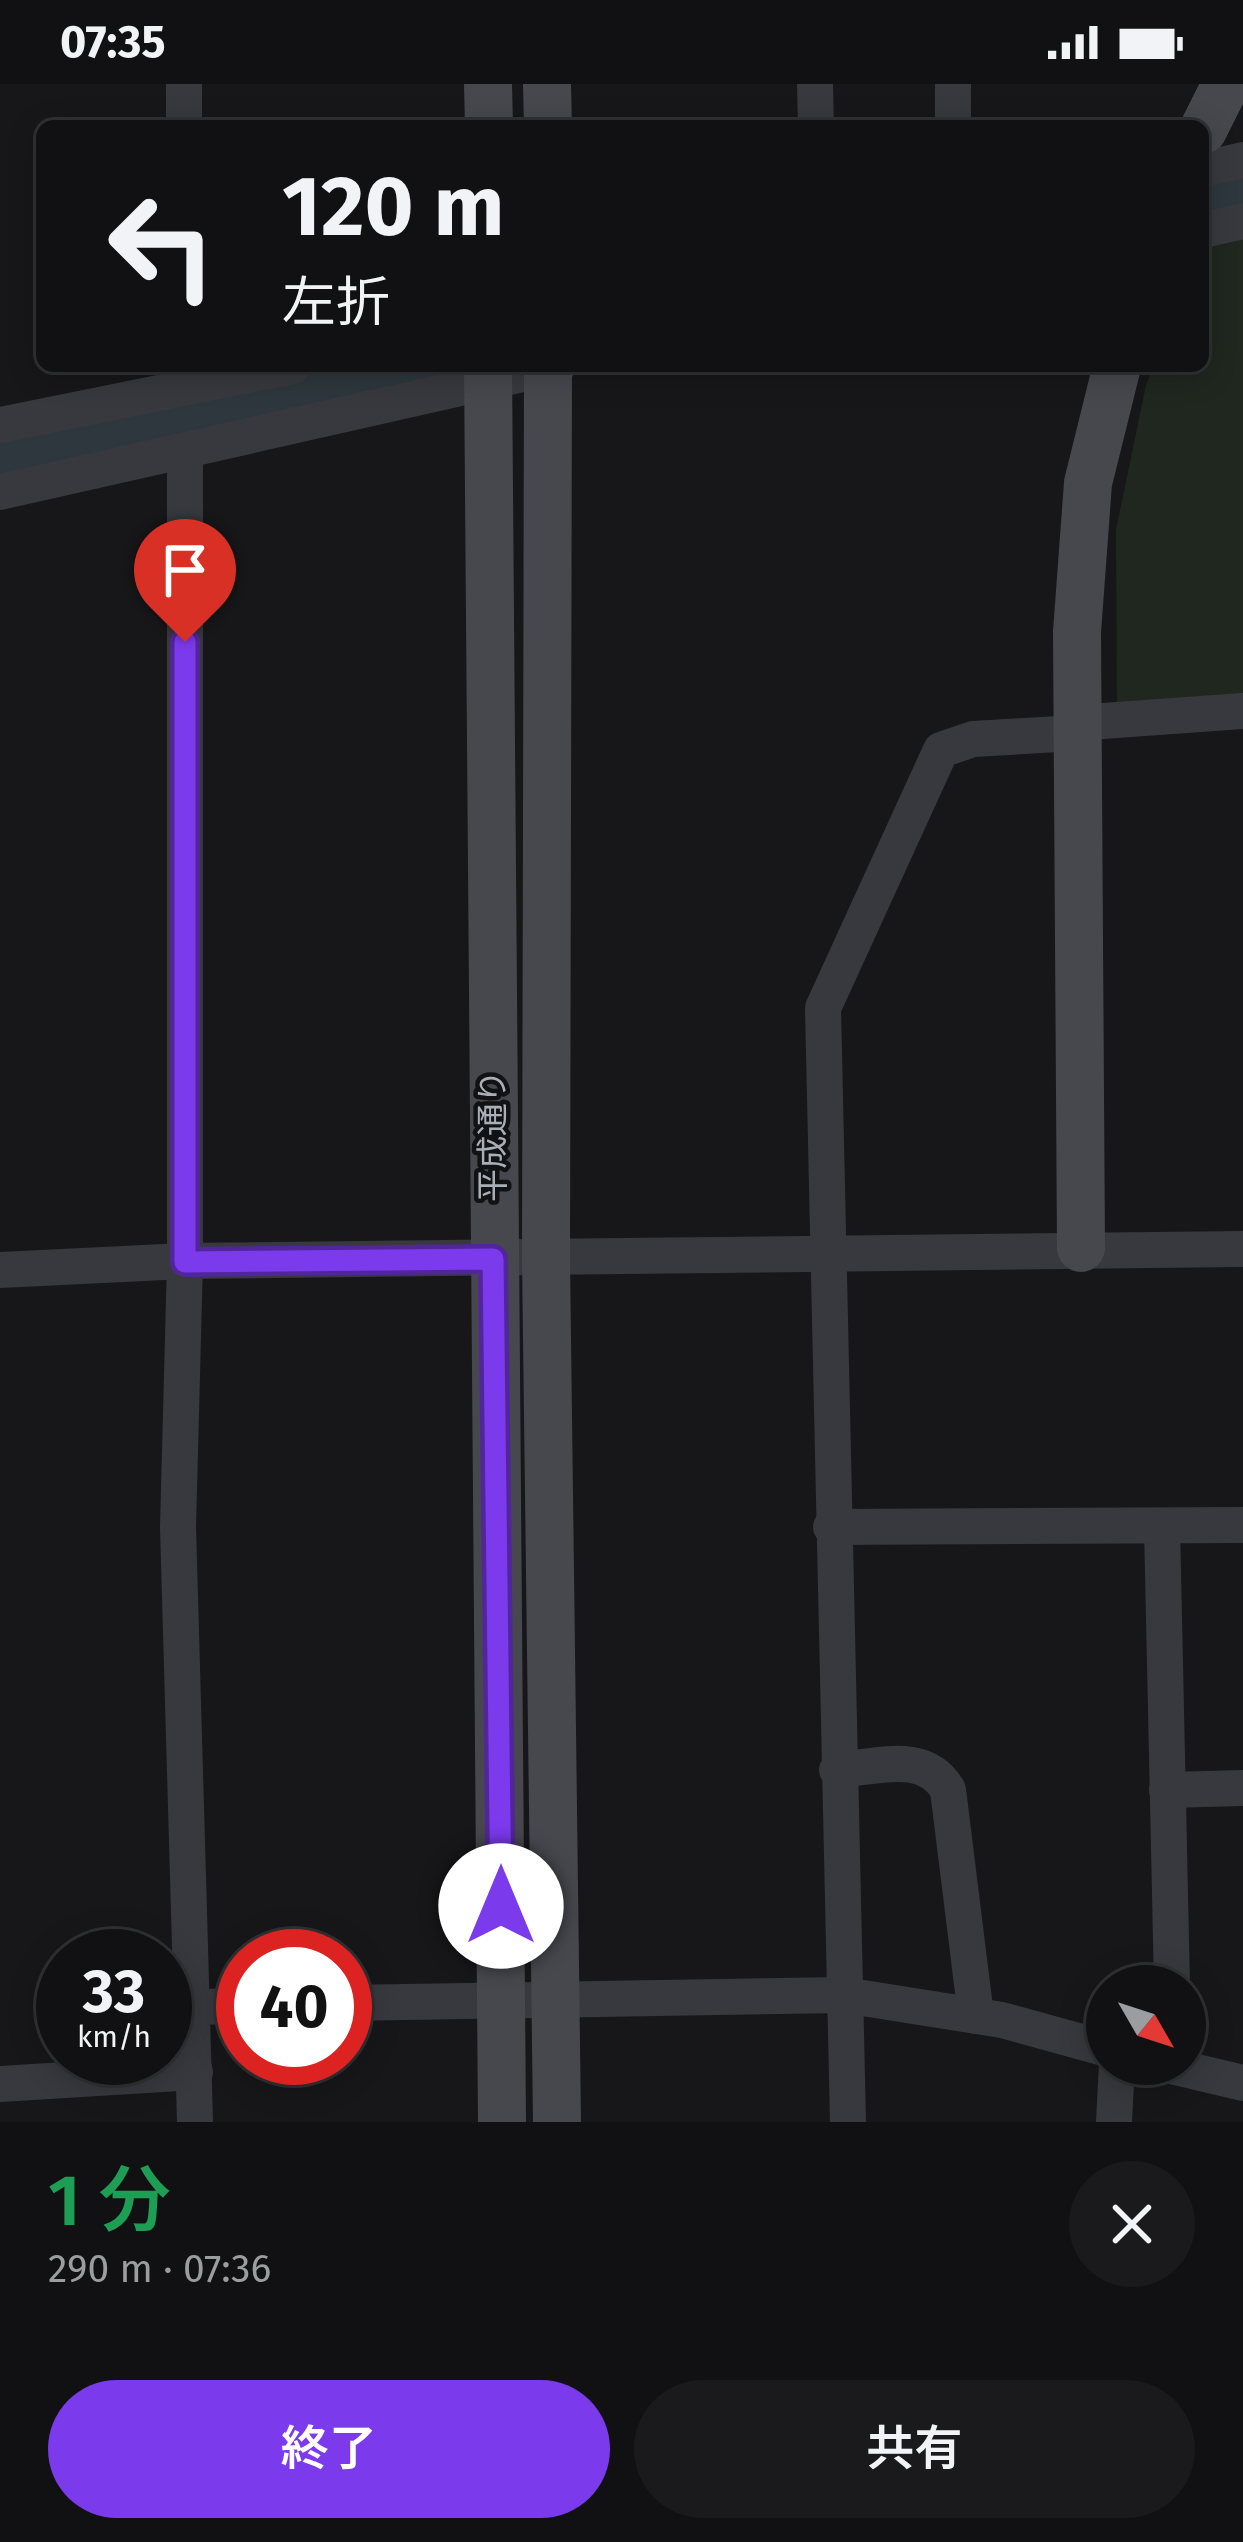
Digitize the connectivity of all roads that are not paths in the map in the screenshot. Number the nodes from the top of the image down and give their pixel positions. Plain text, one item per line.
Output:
1 (184, 84) edge
2 (488, 84) edge
3 (547, 84) edge
4 (815, 84) edge
5 (953, 84) edge
6 (1226, 84) edge
7 (184, 120) edge
8 (489, 120) edge
9 (548, 120) edge
10 (816, 120) edge
11 (953, 120) edge
12 (1208, 120) edge
13 (1243, 160) edge
14 (1209, 168) edge
15 (1243, 221) edge
16 (1209, 229) edge
17 (239, 372) edge
18 (488, 372) edge
19 (551, 372) edge
20 (1116, 372) edge
21 (185, 378) edge
22 (0, 425) edge
23 (184, 452) junction
24 (0, 492) edge
25 (1243, 711) edge
26 (1075, 728) junction
27 (1081, 1248) junction
28 (1243, 1250) edge
29 (826, 1256) junction
30 (493, 1259) junction
31 (546, 1259) junction
32 (185, 1262) junction
33 (0, 1270) edge
34 (1243, 1525) edge
35 (1162, 1526) junction
36 (831, 1527) junction
37 (837, 1770) junction
38 (1243, 1788) edge
39 (1167, 1790) junction
40 (1171, 1965) edge
41 (844, 1995) junction
42 (554, 1998) junction
43 (502, 1999) junction
44 (372, 2002) edge
45 (216, 2007) edge
46 (195, 2008) junction
47 (976, 2016) junction
48 (1086, 2044) edge
49 (195, 2072) junction
50 (1206, 2073) edge
51 (1243, 2083) edge
52 (0, 2084) edge
53 (1117, 2085) edge
54 (195, 2122) edge
55 (502, 2122) edge
56 (557, 2122) edge
57 (848, 2122) edge
58 (1114, 2122) edge

1 - 7 street
2 - 8 street
3 - 9 street
4 - 10 street
5 - 11 street
6 - 12 street
13 - 14 street
15 - 16 street
17 - 21 street
18 - 23 street
18 - 30 street, 平成通り
19 - 31 street, 平成通り
20 - 26 street
21 - 22 street
23 - 24 street
23 - 32 street
25 - 26 street
26 - 27 street
26 - 29 street
27 - 28 street
27 - 29 street
29 - 31 street
29 - 36 street
30 - 31 street
30 - 32 street
30 - 43 street, 平成通り
31 - 42 street, 平成通り
32 - 33 street
32 - 46 street
34 - 35 street
35 - 36 street
35 - 39 street
36 - 37 street
37 - 41 street
37 - 47 street
38 - 39 street
39 - 40 street
41 - 42 street
41 - 47 street
41 - 57 street
42 - 43 street
42 - 56 street, 平成通り
43 - 44 street
43 - 55 street, 平成通り
45 - 46 street
46 - 49 street
47 - 48 street
49 - 52 street
49 - 54 street
50 - 51 street
53 - 58 street

